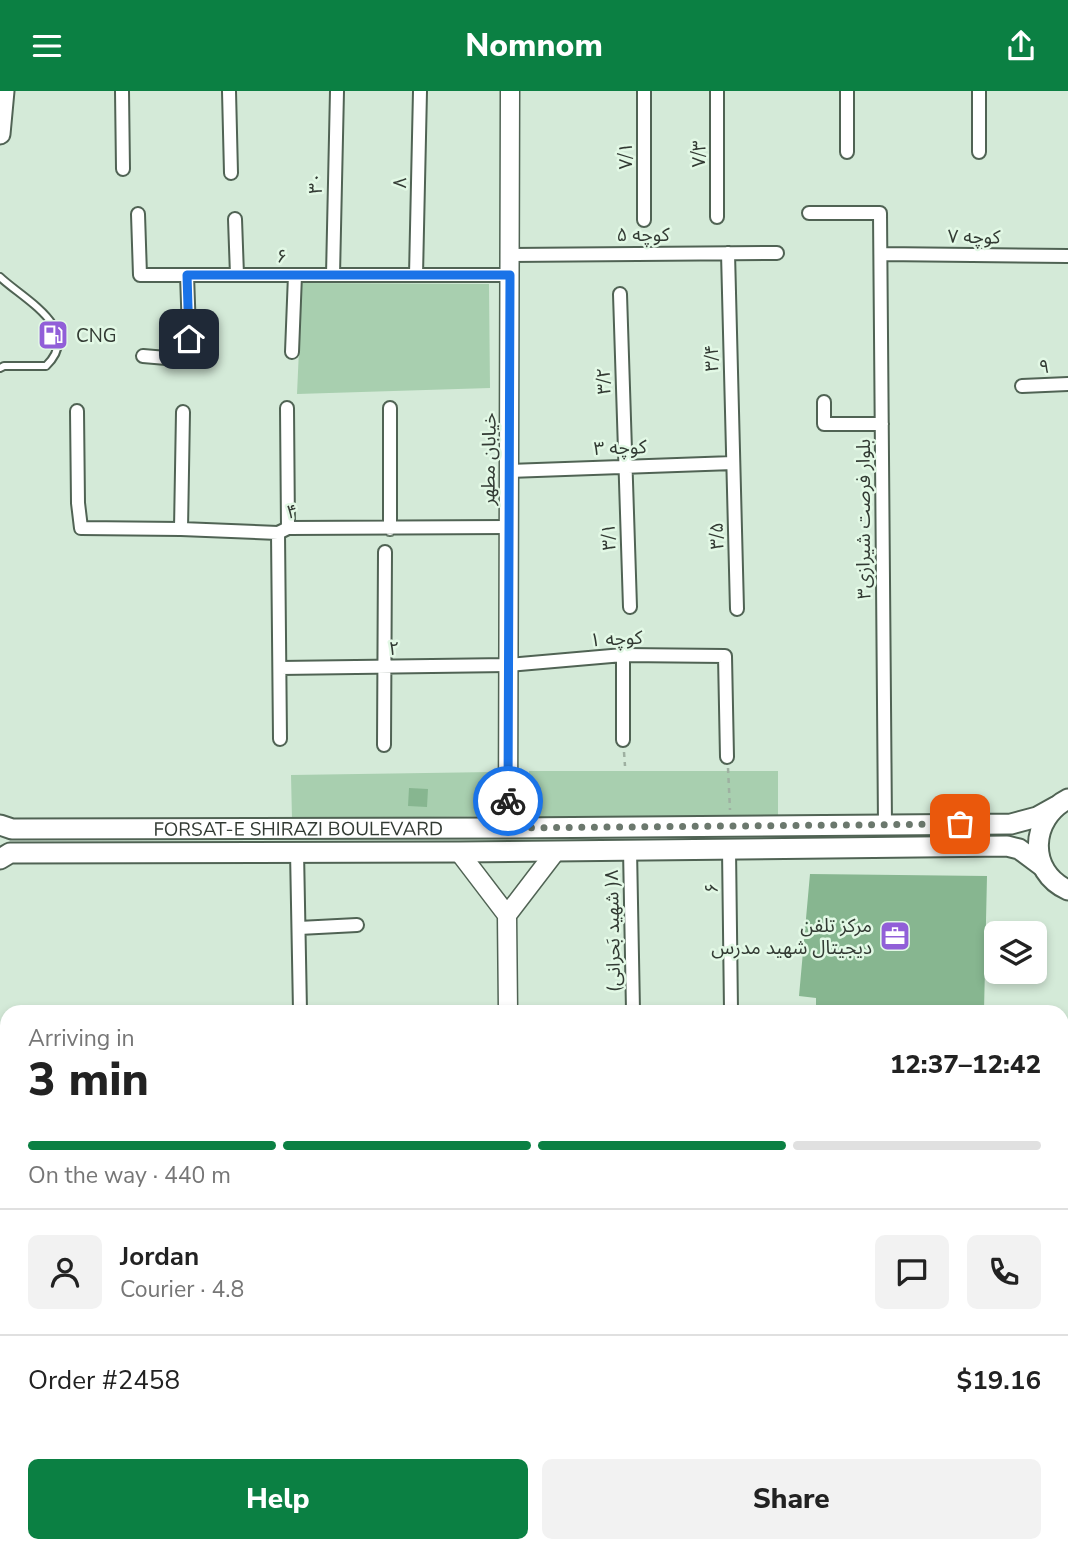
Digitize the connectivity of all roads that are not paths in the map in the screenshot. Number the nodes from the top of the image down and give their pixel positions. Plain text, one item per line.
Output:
1 (5, 91) edge
2 (122, 91) edge
3 (229, 91) edge
4 (337, 91) edge
5 (420, 91) edge
6 (510, 91) edge
7 (644, 91) edge
8 (717, 91) edge
9 (847, 91) edge
10 (979, 91) edge
11 (0, 134) edge
12 (847, 152) dead end
13 (979, 152) dead end
14 (123, 169) dead end
15 (231, 173) dead end
16 (809, 213) dead end
17 (138, 214) dead end
18 (718, 217) dead end
19 (235, 219) dead end
20 (644, 220) dead end
21 (728, 253) junction
22 (777, 253) dead end
23 (881, 254) junction
24 (510, 255) junction
25 (1068, 256) edge
26 (187, 275) junction
27 (237, 275) junction
28 (295, 275) junction
29 (333, 275) junction
30 (416, 275) junction
31 (510, 275) junction
32 (0, 277) edge
33 (620, 294) dead end
34 (292, 352) dead end
35 (143, 356) dead end
36 (0, 368) edge
37 (1068, 384) edge
38 (1022, 386) dead end
39 (824, 402) dead end
40 (287, 408) dead end
41 (390, 408) dead end
42 (77, 411) dead end
43 (183, 412) dead end
44 (882, 424) junction
45 (733, 463) junction
46 (625, 467) junction
47 (509, 471) junction
48 (508, 527) junction
49 (181, 529) junction
50 (390, 529) junction
51 (283, 530) junction
52 (385, 552) dead end
53 (629, 607) dead end
54 (737, 609) dead end
55 (623, 655) junction
56 (508, 665) junction
57 (281, 668) junction
58 (385, 668) junction
59 (279, 739) dead end
60 (623, 740) dead end
61 (384, 745) dead end
62 (727, 757) road end
63 (1061, 803) edge
64 (0, 825) edge
65 (885, 825) junction
66 (508, 828) junction
67 (631, 849) junction
68 (729, 849) junction
69 (298, 851) junction
70 (556, 851) junction
71 (459, 852) junction
72 (0, 859) edge
73 (1042, 866) junction
74 (1068, 890) edge
75 (507, 915) junction
76 (357, 925) dead end
77 (299, 928) junction
78 (300, 1005) edge
79 (509, 1005) edge
80 (633, 1005) edge
81 (731, 1005) edge

1 - 11 main road
2 - 14 street
3 - 15 street
4 - 29 street, ۳۰
5 - 30 street, ۸
6 - 24 street, خیابان مطهر
7 - 20 street, ۷/۱
8 - 18 street, ۷/۳
9 - 12 street
10 - 13 street
16 - 23 street, ۳بلوار فرصت شیرازی
17 - 26 street, ۶
19 - 27 street
21 - 22 street, کوچه ۵
21 - 24 street, کوچه ۵
21 - 45 street, ۳/۴
23 - 25 street, کوچه ۷
23 - 44 street, ۳بلوار فرصت شیرازی
24 - 31 street, خیابان مطهر
26 - 27 street, ۶
26 - 35 street
27 - 28 street, ۶
28 - 29 street, ۶
28 - 34 street
29 - 30 street, ۶
30 - 31 street, ۶
31 - 47 street, خیابان مطهر
32 - 36 lane
33 - 46 street, ۳/۲
37 - 38 street, ۹
39 - 44 street
40 - 51 street
41 - 50 street
42 - 49 street, ۴
43 - 49 street
44 - 65 street, ۳بلوار فرصت شیرازی
45 - 46 street, کوچه ۳
45 - 54 street, ۳/۵
46 - 47 street, کوچه ۳
46 - 53 street, ۳/۱
47 - 48 street, خیابان مطهر
48 - 50 street, ۴
48 - 56 street, خیابان مطهر
49 - 51 street, ۴
50 - 51 street, ۴
51 - 57 street
52 - 58 street
55 - 56 street, کوچه ۱
55 - 60 street
55 - 62 street, کوچه ۱
56 - 58 street, ۲
56 - 66 street, خیابان مطهر
57 - 58 street, ۲
57 - 59 street
58 - 61 street
63 - 65 main road, FORSAT-E SHIRAZI BOULEVARD
63 - 73 main road
64 - 66 main road, FORSAT-E SHIRAZI BOULEVARD
65 - 66 main road, FORSAT-E SHIRAZI BOULEVARD
67 - 68 main road, FORSAT-E SHIRAZI BOULEVARD
67 - 70 main road, FORSAT-E SHIRAZI BOULEVARD
67 - 80 street, (شهید بَحرانی )۸
68 - 73 main road, FORSAT-E SHIRAZI BOULEVARD
68 - 81 street, ۶
69 - 71 main road, FORSAT-E SHIRAZI BOULEVARD
69 - 72 main road, FORSAT-E SHIRAZI BOULEVARD
69 - 77 street
70 - 71 main road, FORSAT-E SHIRAZI BOULEVARD
70 - 75 street
71 - 75 street
73 - 74 main road, FORSAT-E SHIRAZI BOULEVARD
75 - 79 street
76 - 77 street
77 - 78 street

